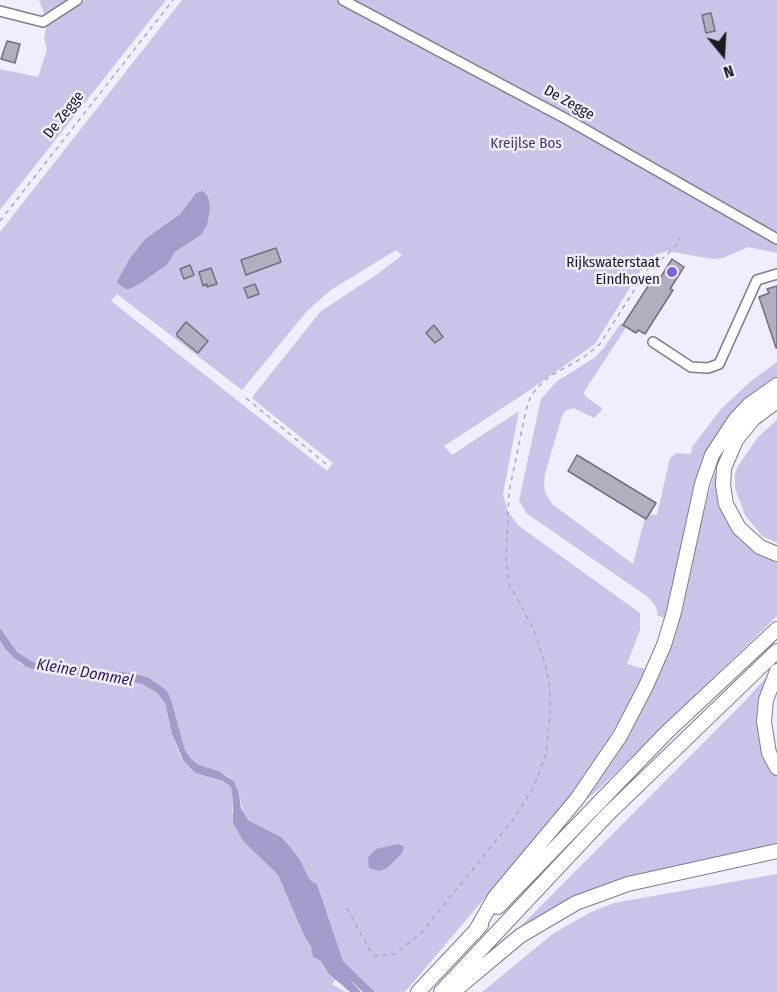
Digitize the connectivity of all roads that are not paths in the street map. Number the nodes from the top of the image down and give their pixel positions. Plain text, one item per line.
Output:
1 (77, 0) edge
2 (343, 0) edge
3 (0, 10) edge
4 (777, 239) edge
5 (777, 274) edge
6 (652, 342) dead end
7 (777, 385) edge
8 (777, 401) edge
9 (777, 554) edge
10 (777, 629) edge
11 (777, 651) edge
12 (777, 671) edge
13 (777, 768) edge
14 (777, 851) edge
15 (475, 932) junction
16 (418, 992) edge
17 (441, 992) edge
18 (453, 992) edge

1 - 3 street
2 - 4 street, De Zegge
5 - 6 street
7 - 15 highway
8 - 9 highway
10 - 15 highway
11 - 17 highway
12 - 13 highway
14 - 18 highway
15 - 16 highway

